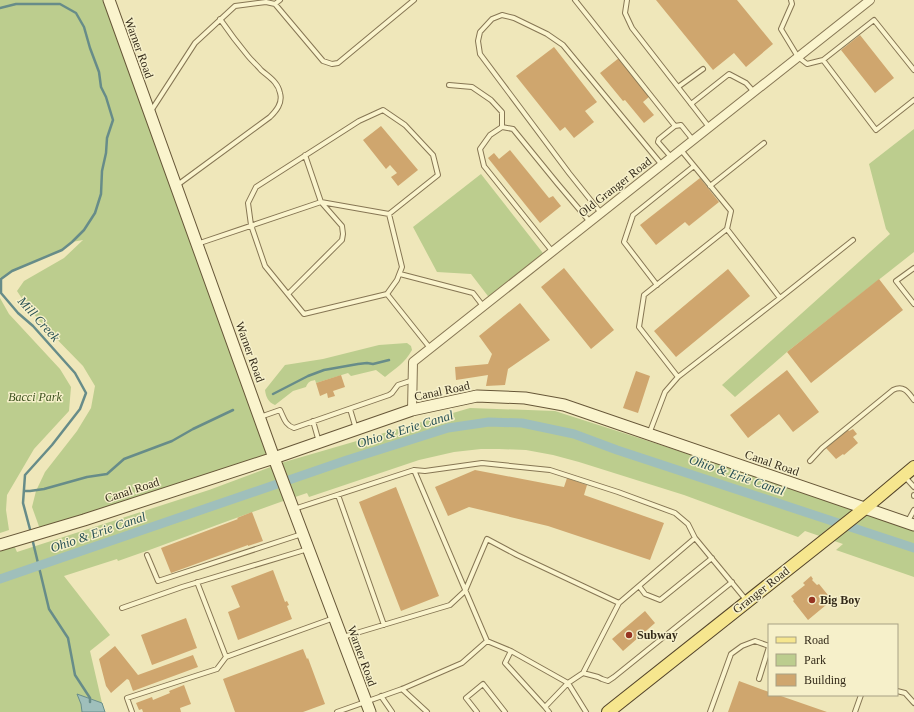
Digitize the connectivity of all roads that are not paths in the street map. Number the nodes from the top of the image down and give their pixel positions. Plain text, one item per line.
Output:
1 (109, 0) edge
2 (280, 0) edge
3 (414, 0) edge
4 (576, 0) edge
5 (627, 0) edge
6 (791, 0) edge
7 (870, 0) edge
8 (249, 2) edge
9 (275, 4) junction
10 (220, 19) junction
11 (798, 57) junction
12 (823, 60) junction
13 (703, 69) dead end
14 (914, 70) edge
15 (449, 85) dead end
16 (678, 87) junction
17 (754, 92) junction
18 (914, 100) edge
19 (691, 104) junction
20 (149, 113) junction
21 (675, 126) junction
22 (502, 127) junction
23 (710, 127) junction
24 (693, 140) junction
25 (764, 143) dead end
26 (681, 150) junction
27 (305, 155) junction
28 (671, 158) junction
29 (662, 165) junction
30 (694, 166) junction
31 (176, 186) junction
32 (710, 186) junction
33 (320, 202) junction
34 (601, 213) junction
35 (389, 214) junction
36 (590, 222) junction
37 (251, 225) junction
38 (727, 229) junction
39 (853, 240) dead end
40 (197, 244) junction
41 (552, 252) junction
42 (914, 268) edge
43 (400, 274) junction
44 (657, 285) junction
45 (288, 294) junction
46 (387, 294) junction
47 (780, 298) junction
48 (914, 304) edge
49 (484, 306) junction
50 (430, 348) junction
51 (678, 377) junction
52 (413, 380) junction
53 (914, 400) edge
54 (350, 409) junction
55 (412, 410) junction
56 (260, 417) junction
57 (312, 421) junction
58 (356, 429) junction
59 (649, 435) junction
60 (319, 442) junction
61 (276, 461) junction
62 (810, 461) dead end
63 (914, 467) edge
64 (414, 470) junction
65 (903, 476) junction
66 (914, 487) edge
67 (338, 495) junction
68 (864, 508) junction
69 (294, 509) junction
70 (914, 510) edge
71 (910, 524) edge
72 (303, 534) junction
73 (695, 538) junction
74 (2, 544) edge
75 (308, 549) junction
76 (147, 555) dead end
77 (712, 558) junction
78 (197, 582) junction
79 (732, 582) junction
80 (639, 586) junction
81 (465, 591) junction
82 (748, 601) junction
83 (619, 602) junction
84 (122, 608) dead end
85 (334, 618) junction
86 (384, 625) junction
87 (342, 638) junction
88 (487, 641) junction
89 (768, 647) edge
90 (768, 650) edge
91 (511, 651) junction
92 (226, 658) junction
93 (583, 673) junction
94 (758, 679) dead end
95 (568, 683) junction
96 (402, 689) junction
97 (898, 691) edge
98 (381, 696) junction
99 (861, 696) edge
100 (914, 703) edge
101 (368, 707) edge
102 (545, 707) junction
103 (132, 712) edge
104 (337, 712) edge
105 (392, 712) edge
106 (426, 712) edge
107 (477, 712) edge
108 (505, 712) edge
109 (549, 712) edge
110 (586, 712) edge
111 (608, 712) edge
112 (710, 712) edge
113 (855, 712) edge

1 - 20 street, Warner Road
2 - 9 lane
3 - 9 lane
4 - 21 lane
5 - 16 lane
6 - 11 lane
7 - 11 street, Old Granger Road
8 - 9 lane
8 - 10 lane
10 - 20 lane
10 - 31 lane
11 - 12 lane
11 - 17 street, Old Granger Road
12 - 14 lane
12 - 18 lane
13 - 16 lane
15 - 22 lane
16 - 19 lane
17 - 19 lane
17 - 23 street, Old Granger Road
19 - 23 lane
20 - 31 street, Warner Road
21 - 24 lane
21 - 28 lane
22 - 36 lane
22 - 41 lane
23 - 24 street, Old Granger Road
24 - 26 street, Old Granger Road
25 - 32 lane
26 - 28 street, Old Granger Road
26 - 30 lane
27 - 33 lane
27 - 35 lane
27 - 37 lane
28 - 29 street, Old Granger Road
29 - 34 street, Old Granger Road
29 - 34 lane
30 - 32 lane
30 - 44 lane
31 - 40 street, Warner Road
32 - 38 lane
33 - 35 lane
33 - 37 lane
33 - 45 lane
34 - 36 street, Old Granger Road
35 - 43 lane
36 - 41 street, Old Granger Road
37 - 40 lane
37 - 45 lane
38 - 44 lane
38 - 47 lane
39 - 47 lane
40 - 56 street, Warner Road
41 - 49 street, Old Granger Road
42 - 48 lane
43 - 46 lane
43 - 49 lane
44 - 51 lane
45 - 46 lane
46 - 50 lane
47 - 51 lane
49 - 50 street, Old Granger Road
50 - 52 street, Old Granger Road
51 - 59 lane
52 - 54 lane
52 - 55 street, Old Granger Road
53 - 62 lane
54 - 57 lane
54 - 58 lane
55 - 58 street, Canal Road
55 - 59 street, Canal Road
56 - 57 lane
56 - 61 street, Warner Road
57 - 60 lane
58 - 60 street, Canal Road
59 - 68 street, Canal Road
60 - 61 street, Canal Road
61 - 69 street, Warner Road
61 - 74 street, Canal Road
63 - 65 main road, Granger Road
64 - 67 lane
64 - 73 lane
64 - 81 lane
65 - 66 lane
65 - 68 main road, Granger Road
67 - 69 lane
67 - 86 lane
68 - 71 street, Canal Road
68 - 82 main road, Granger Road
69 - 72 street, Warner Road
70 - 71 lane
72 - 75 street, Warner Road
72 - 76 lane
73 - 77 lane
73 - 80 lane
75 - 78 lane
75 - 85 street, Warner Road
77 - 79 lane
77 - 80 lane
78 - 84 lane
78 - 92 lane
79 - 82 lane
79 - 93 lane
80 - 83 lane
81 - 83 lane
81 - 86 lane
81 - 88 lane
82 - 111 main road, Granger Road
83 - 93 lane
85 - 87 street, Warner Road
85 - 92 lane
86 - 87 lane
87 - 101 street, Warner Road
88 - 91 lane
88 - 96 lane
89 - 112 lane
90 - 94 lane
91 - 95 lane
91 - 102 lane
92 - 103 lane
93 - 95 lane
95 - 102 lane
95 - 110 lane
96 - 98 lane
96 - 106 lane
97 - 100 lane
98 - 101 lane
98 - 105 lane
99 - 113 lane
101 - 104 lane
102 - 109 lane
107 - 108 lane

